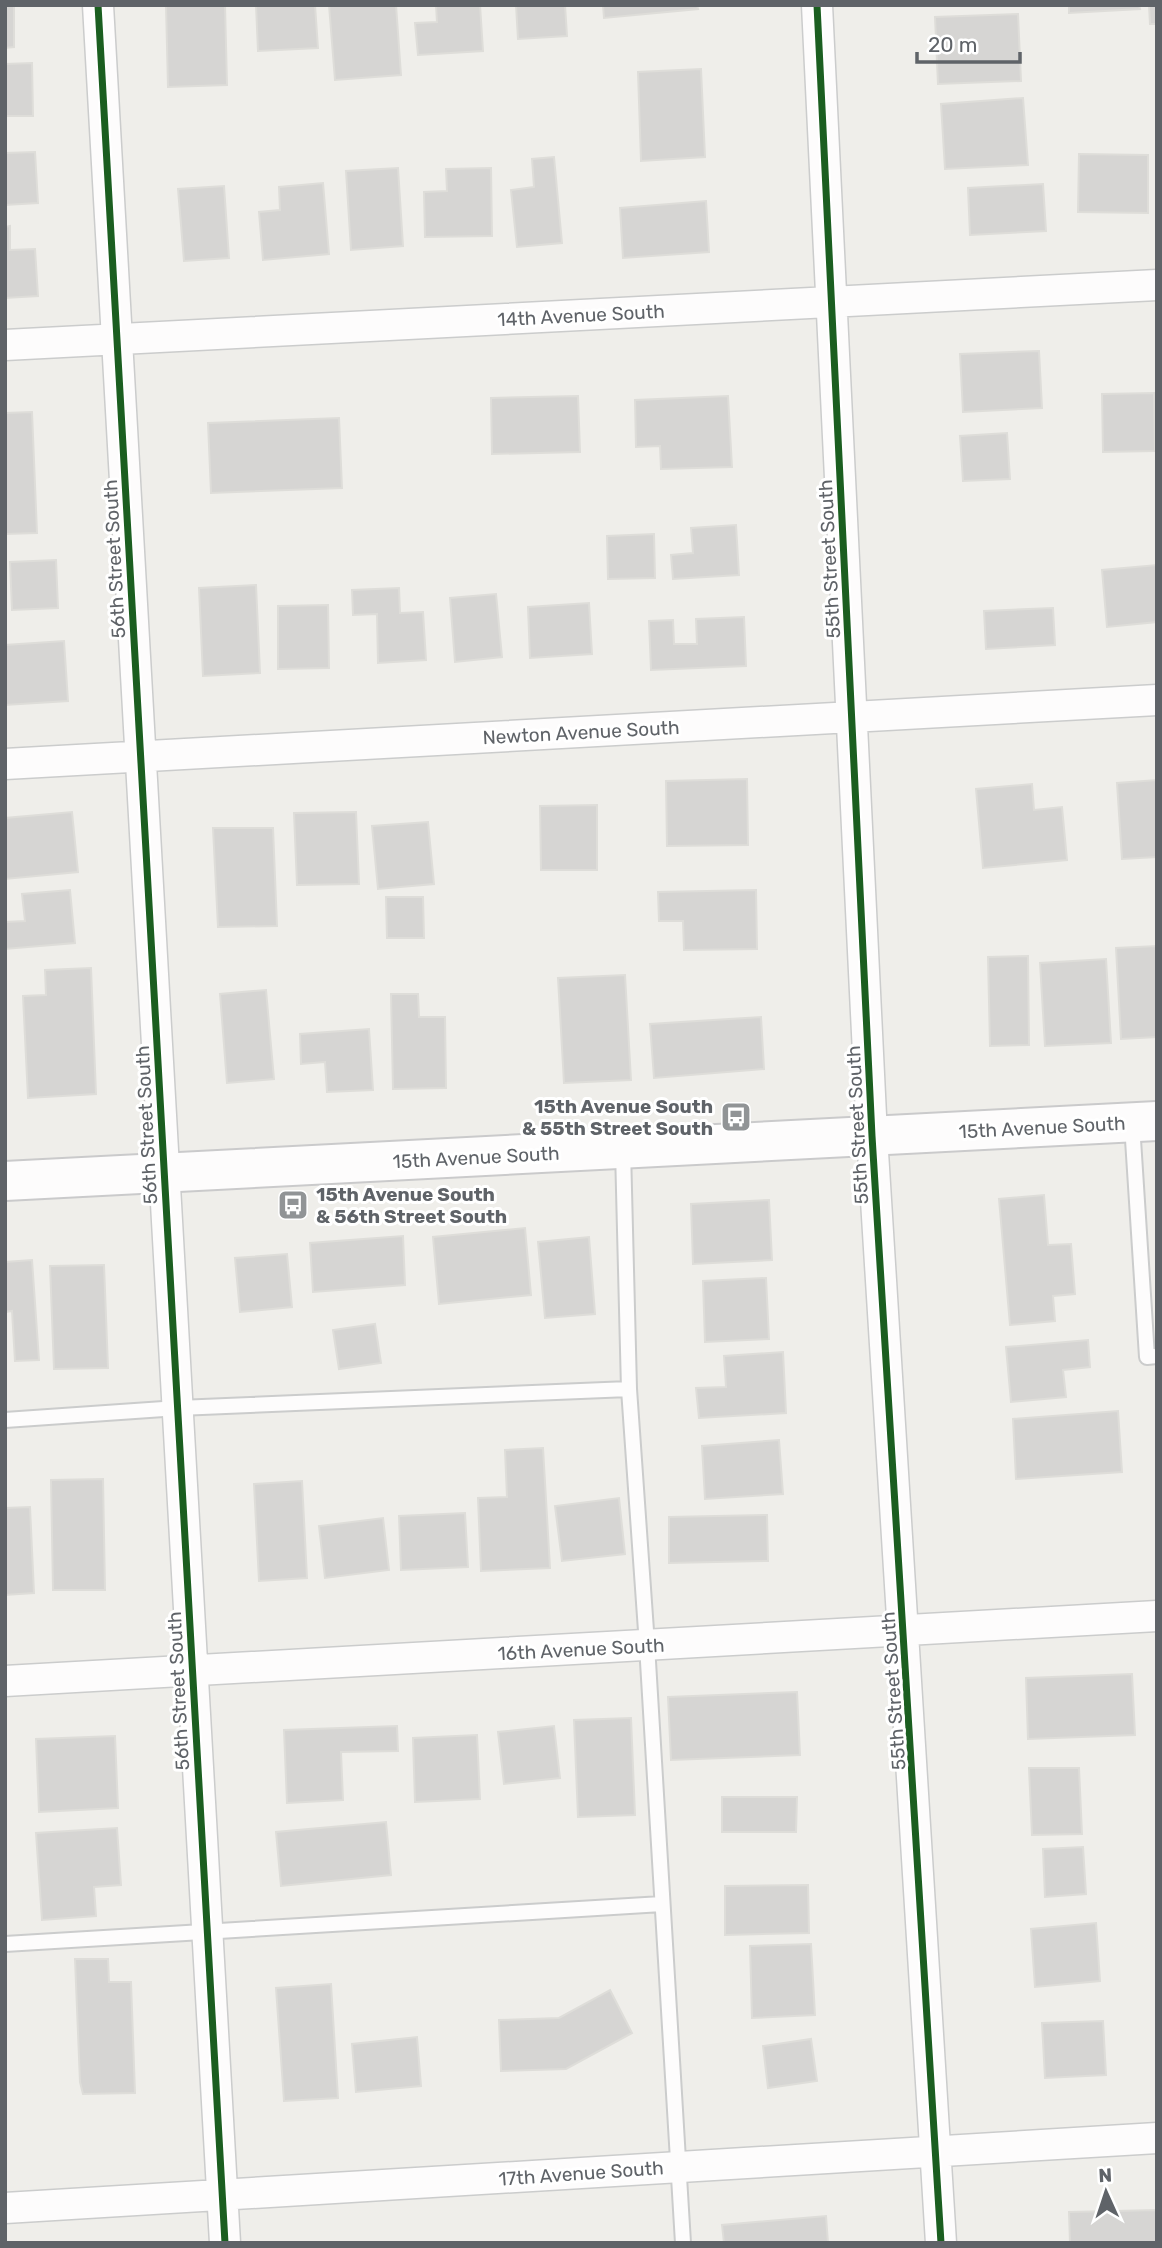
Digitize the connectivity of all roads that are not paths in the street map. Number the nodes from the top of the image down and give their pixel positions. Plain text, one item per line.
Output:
1 (98, 5) edge
2 (817, 5) edge
3 (1157, 285) edge
4 (833, 302) junction
5 (117, 340) junction
6 (5, 345) edge
7 (1157, 700) edge
8 (853, 718) junction
9 (141, 756) junction
10 (5, 764) edge
11 (1144, 1122) edge
12 (872, 1136) junction
13 (623, 1149) junction
14 (164, 1174) junction
15 (5, 1181) edge
16 (1157, 1356) edge
17 (629, 1389) junction
18 (177, 1409) junction
19 (5, 1420) edge
20 (1157, 1616) edge
21 (905, 1630) junction
22 (647, 1645) junction
23 (193, 1671) junction
24 (5, 1681) edge
25 (662, 1904) junction
26 (207, 1931) junction
27 (5, 1944) edge
28 (1157, 2138) edge
29 (936, 2149) junction
30 (678, 2167) junction
31 (222, 2197) junction
32 (5, 2208) edge
33 (225, 2243) edge
34 (682, 2243) edge
35 (941, 2243) edge

1 - 5 street, 56th Street South
2 - 4 street, 55th Street South
3 - 4 street, 14th Avenue South
4 - 5 street, 14th Avenue South
4 - 8 street, 55th Street South
5 - 6 street, 14th Avenue South
5 - 9 street, 56th Street South
7 - 8 street, Newton Avenue South
8 - 9 street, Newton Avenue South
8 - 12 street, 55th Street South
9 - 10 street, Newton Avenue South
9 - 14 street, 56th Street South
11 - 12 street, 15th Avenue South
11 - 16 lane
12 - 13 street, 15th Avenue South
12 - 21 street, 55th Street South
13 - 14 street, 15th Avenue South
13 - 17 lane
14 - 15 street, 15th Avenue South
14 - 18 street, 56th Street South
17 - 18 lane
17 - 22 lane
18 - 19 lane
18 - 23 street, 56th Street South
20 - 21 street, 16th Avenue South
21 - 22 street, 16th Avenue South
21 - 29 street, 55th Street South
22 - 23 street, 16th Avenue South
22 - 25 lane
23 - 24 street, 16th Avenue South
23 - 26 street, 56th Street South
25 - 26 lane
25 - 30 lane
26 - 27 lane
26 - 31 street, 56th Street South
28 - 29 street, 17th Avenue South
29 - 30 street, 17th Avenue South
29 - 35 street, 55th Street South
30 - 31 street, 17th Avenue South
30 - 34 lane
31 - 32 street, 17th Avenue South
31 - 33 street, 56th Street South

